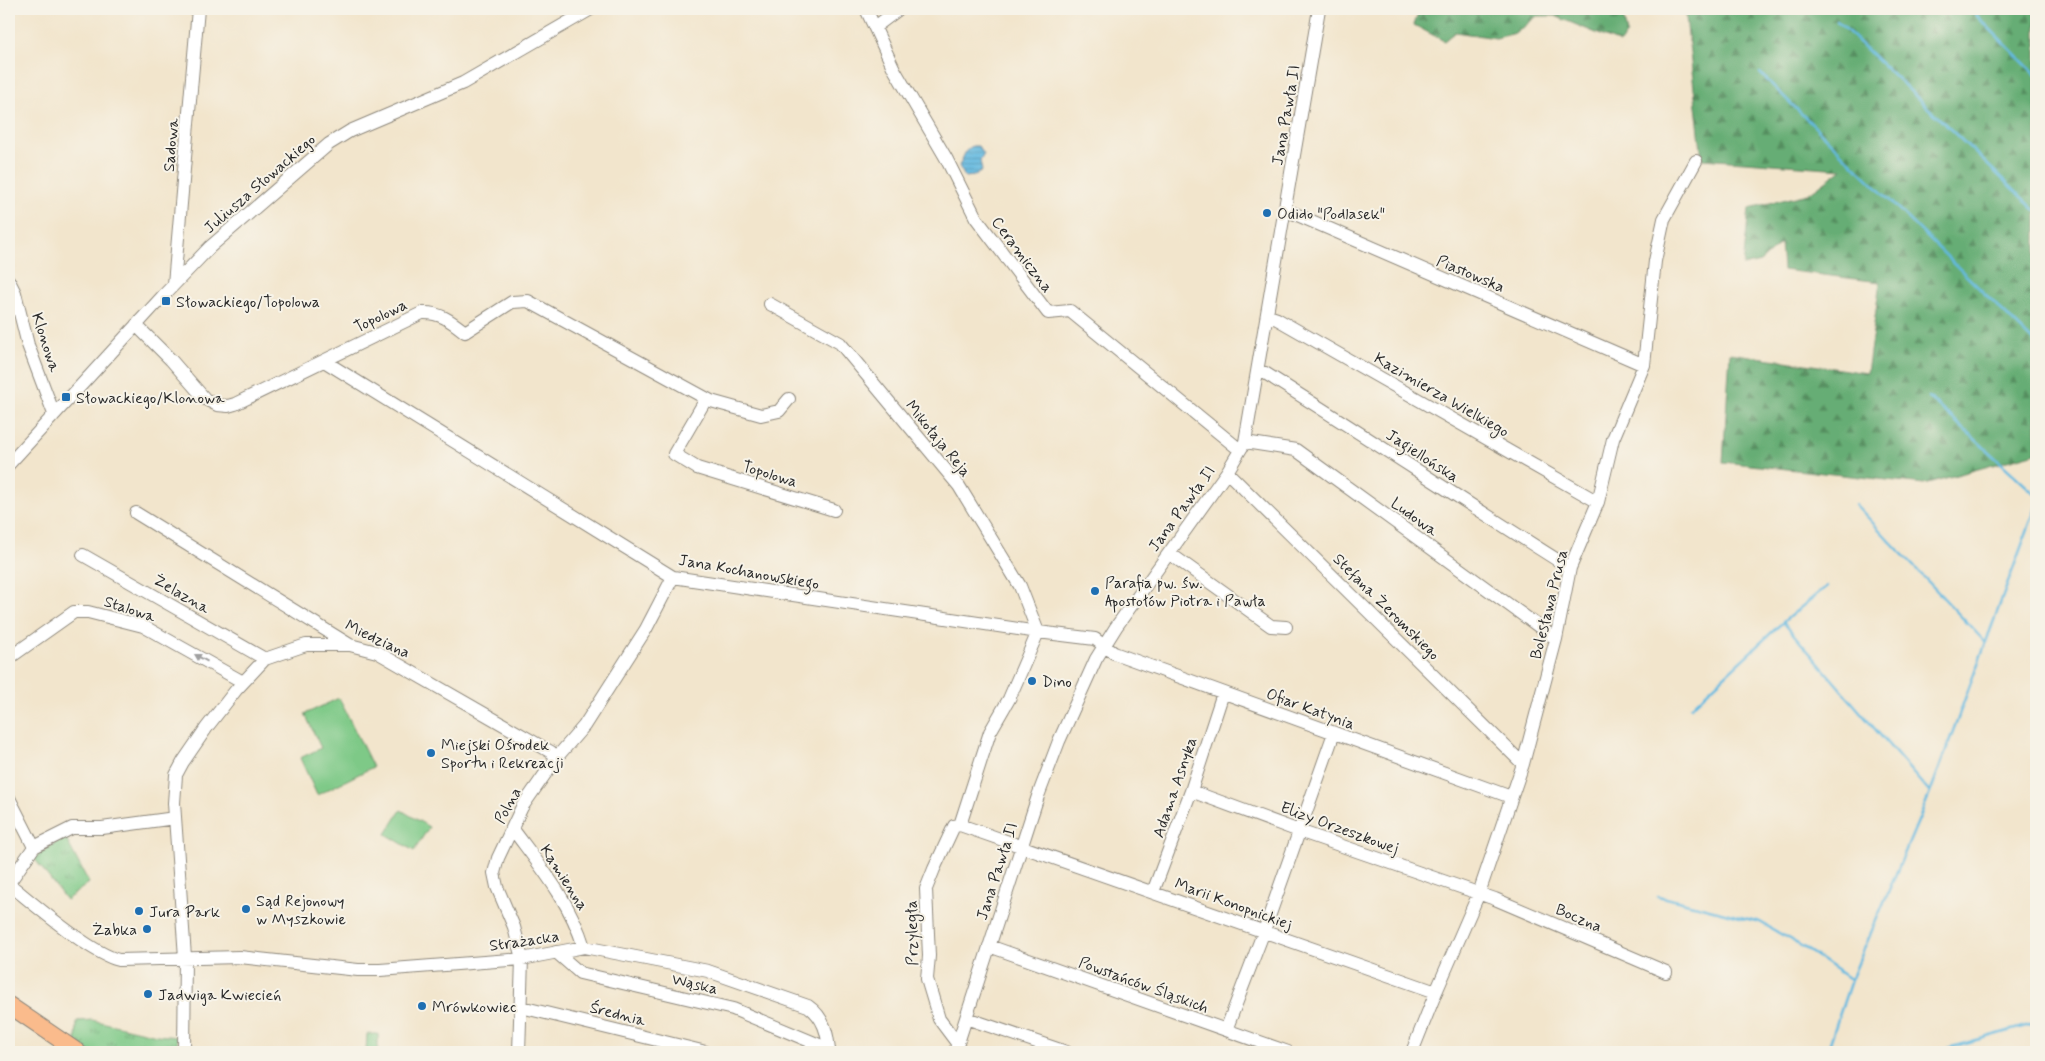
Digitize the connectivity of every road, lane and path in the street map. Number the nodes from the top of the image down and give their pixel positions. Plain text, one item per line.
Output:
1 (198, 9) edge
2 (591, 9) edge
3 (866, 9) edge
4 (899, 9) edge
5 (1320, 9) edge
6 (875, 27) junction
7 (1696, 161) dead end
8 (1286, 210) junction
9 (9, 281) edge
10 (174, 284) junction
11 (770, 304) dead end
12 (1268, 316) junction
13 (136, 325) junction
14 (324, 361) junction
15 (1644, 365) junction
16 (1258, 372) junction
17 (706, 399) junction
18 (790, 400) dead end
19 (54, 414) junction
20 (1242, 446) junction
21 (9, 464) edge
22 (1227, 472) junction
23 (1598, 502) junction
24 (834, 510) dead end
25 (136, 513) dead end
26 (1169, 554) junction
27 (83, 555) dead end
28 (1570, 568) junction
29 (672, 577) junction
30 (1286, 627) dead end
31 (1038, 632) junction
32 (1556, 640) junction
33 (350, 645) junction
34 (1103, 645) junction
35 (9, 658) edge
36 (265, 659) junction
37 (243, 682) junction
38 (1223, 693) junction
39 (1334, 733) junction
40 (557, 757) junction
41 (1524, 764) junction
42 (1191, 791) junction
43 (1511, 797) junction
44 (9, 798) edge
45 (175, 818) junction
46 (960, 825) junction
47 (512, 828) junction
48 (1299, 831) junction
49 (1021, 846) junction
50 (34, 847) junction
51 (9, 883) edge
52 (1153, 892) junction
53 (1479, 894) junction
54 (1264, 931) junction
55 (989, 946) junction
56 (584, 947) junction
57 (556, 952) junction
58 (185, 957) junction
59 (522, 959) junction
60 (1666, 972) dead end
61 (1436, 992) junction
62 (9, 1005) edge
63 (521, 1007) junction
64 (966, 1018) junction
65 (1226, 1030) junction
66 (54, 1035) junction
67 (956, 1048) edge
68 (829, 1051) edge
69 (68, 1052) edge
70 (78, 1052) edge
71 (184, 1052) edge
72 (519, 1052) edge
73 (706, 1052) edge
74 (1066, 1052) edge
75 (1288, 1052) edge
76 (1412, 1052) edge

1 - 10 street, Sadowa
2 - 10 street, Juliusza Słowackiego
3 - 6 street, Ceramiczna
4 - 6 street
5 - 8 street, Jana Pawła II
6 - 20 street, Ceramiczna
7 - 15 street, Bolesława Prusa
8 - 12 street, Jana Pawła II
8 - 15 street, Piastowska
9 - 19 street, Klonowa
10 - 13 street, Juliusza Słowackiego
11 - 31 street, Mikołaja Reja
12 - 16 street, Jana Pawła II
12 - 23 street, Kazimierza Wielkiego
13 - 14 street, Topolowa
13 - 19 street, Juliusza Słowackiego
14 - 17 street, Topolowa
14 - 29 street, Jana Kochanowskiego
15 - 23 street, Bolesława Prusa
16 - 20 street, Jana Pawła II
16 - 28 street, Jagiellońska
17 - 18 street, Topolowa
17 - 24 street, Topolowa
19 - 21 street, Juliusza Słowackiego
20 - 22 street, Jana Pawła II
20 - 32 street, Ludowa
22 - 26 street, Jana Pawła II
22 - 41 street, Stefana Żeromskiego
23 - 28 street, Bolesława Prusa
25 - 33 street, Miedziana
26 - 30 street
26 - 34 street, Jana Pawła II
27 - 36 street, Żelazna
28 - 32 street, Bolesława Prusa
29 - 31 street, Jana Kochanowskiego
29 - 40 street, Polna
31 - 34 street, Jana Kochanowskiego
31 - 46 street, Przyległa
32 - 41 street, Bolesława Prusa
33 - 36 street
33 - 40 street, Miedziana
34 - 38 street, Ofiar Katynia
34 - 49 street, Jana Pawła II
37 -> 35 street, Stalowa
36 - 37 street
37 - 45 street
38 - 39 street, Ofiar Katynia
38 - 42 street, Adama Asnyka
39 - 43 street, Ofiar Katynia
39 - 48 street
40 - 47 street, Polna
41 - 43 street, Bolesława Prusa
42 - 48 street, Elizy Orzeszkowej
42 - 52 street, Adama Asnyka
43 - 53 street, Bolesława Prusa
44 - 50 street
45 - 50 street
45 - 58 street
46 - 49 street
46 - 67 street, Przyległa
47 - 56 street, Kamienna
47 - 59 street, Polna
48 - 53 street, Elizy Orzeszkowej
48 - 54 street
49 - 52 street, Marii Konopnickiej
49 - 55 street, Jana Pawła II
50 - 51 street
51 - 58 street, Strażacka
52 - 54 street, Marii Konopnickiej
53 - 60 street, Boczna
53 - 61 street, Bolesława Prusa
54 - 61 street, Marii Konopnickiej
54 - 65 street
55 - 64 street, Jana Pawła II
55 - 65 street, Powstańców Śląskich
56 - 57 street, Strażacka
56 - 68 street, Strażacka
57 - 59 street, Strażacka
57 - 68 street, Wąska
58 - 59 street, Strażacka
58 - 71 street
59 - 63 street, Polna
61 - 76 street, Bolesława Prusa
62 - 66 main road
63 - 72 street, Polna
63 - 73 street, Średnia
64 - 67 street, Jana Pawła II
64 - 74 street
65 - 75 street, Powstańców Śląskich
66 - 69 main road
66 - 70 main road

